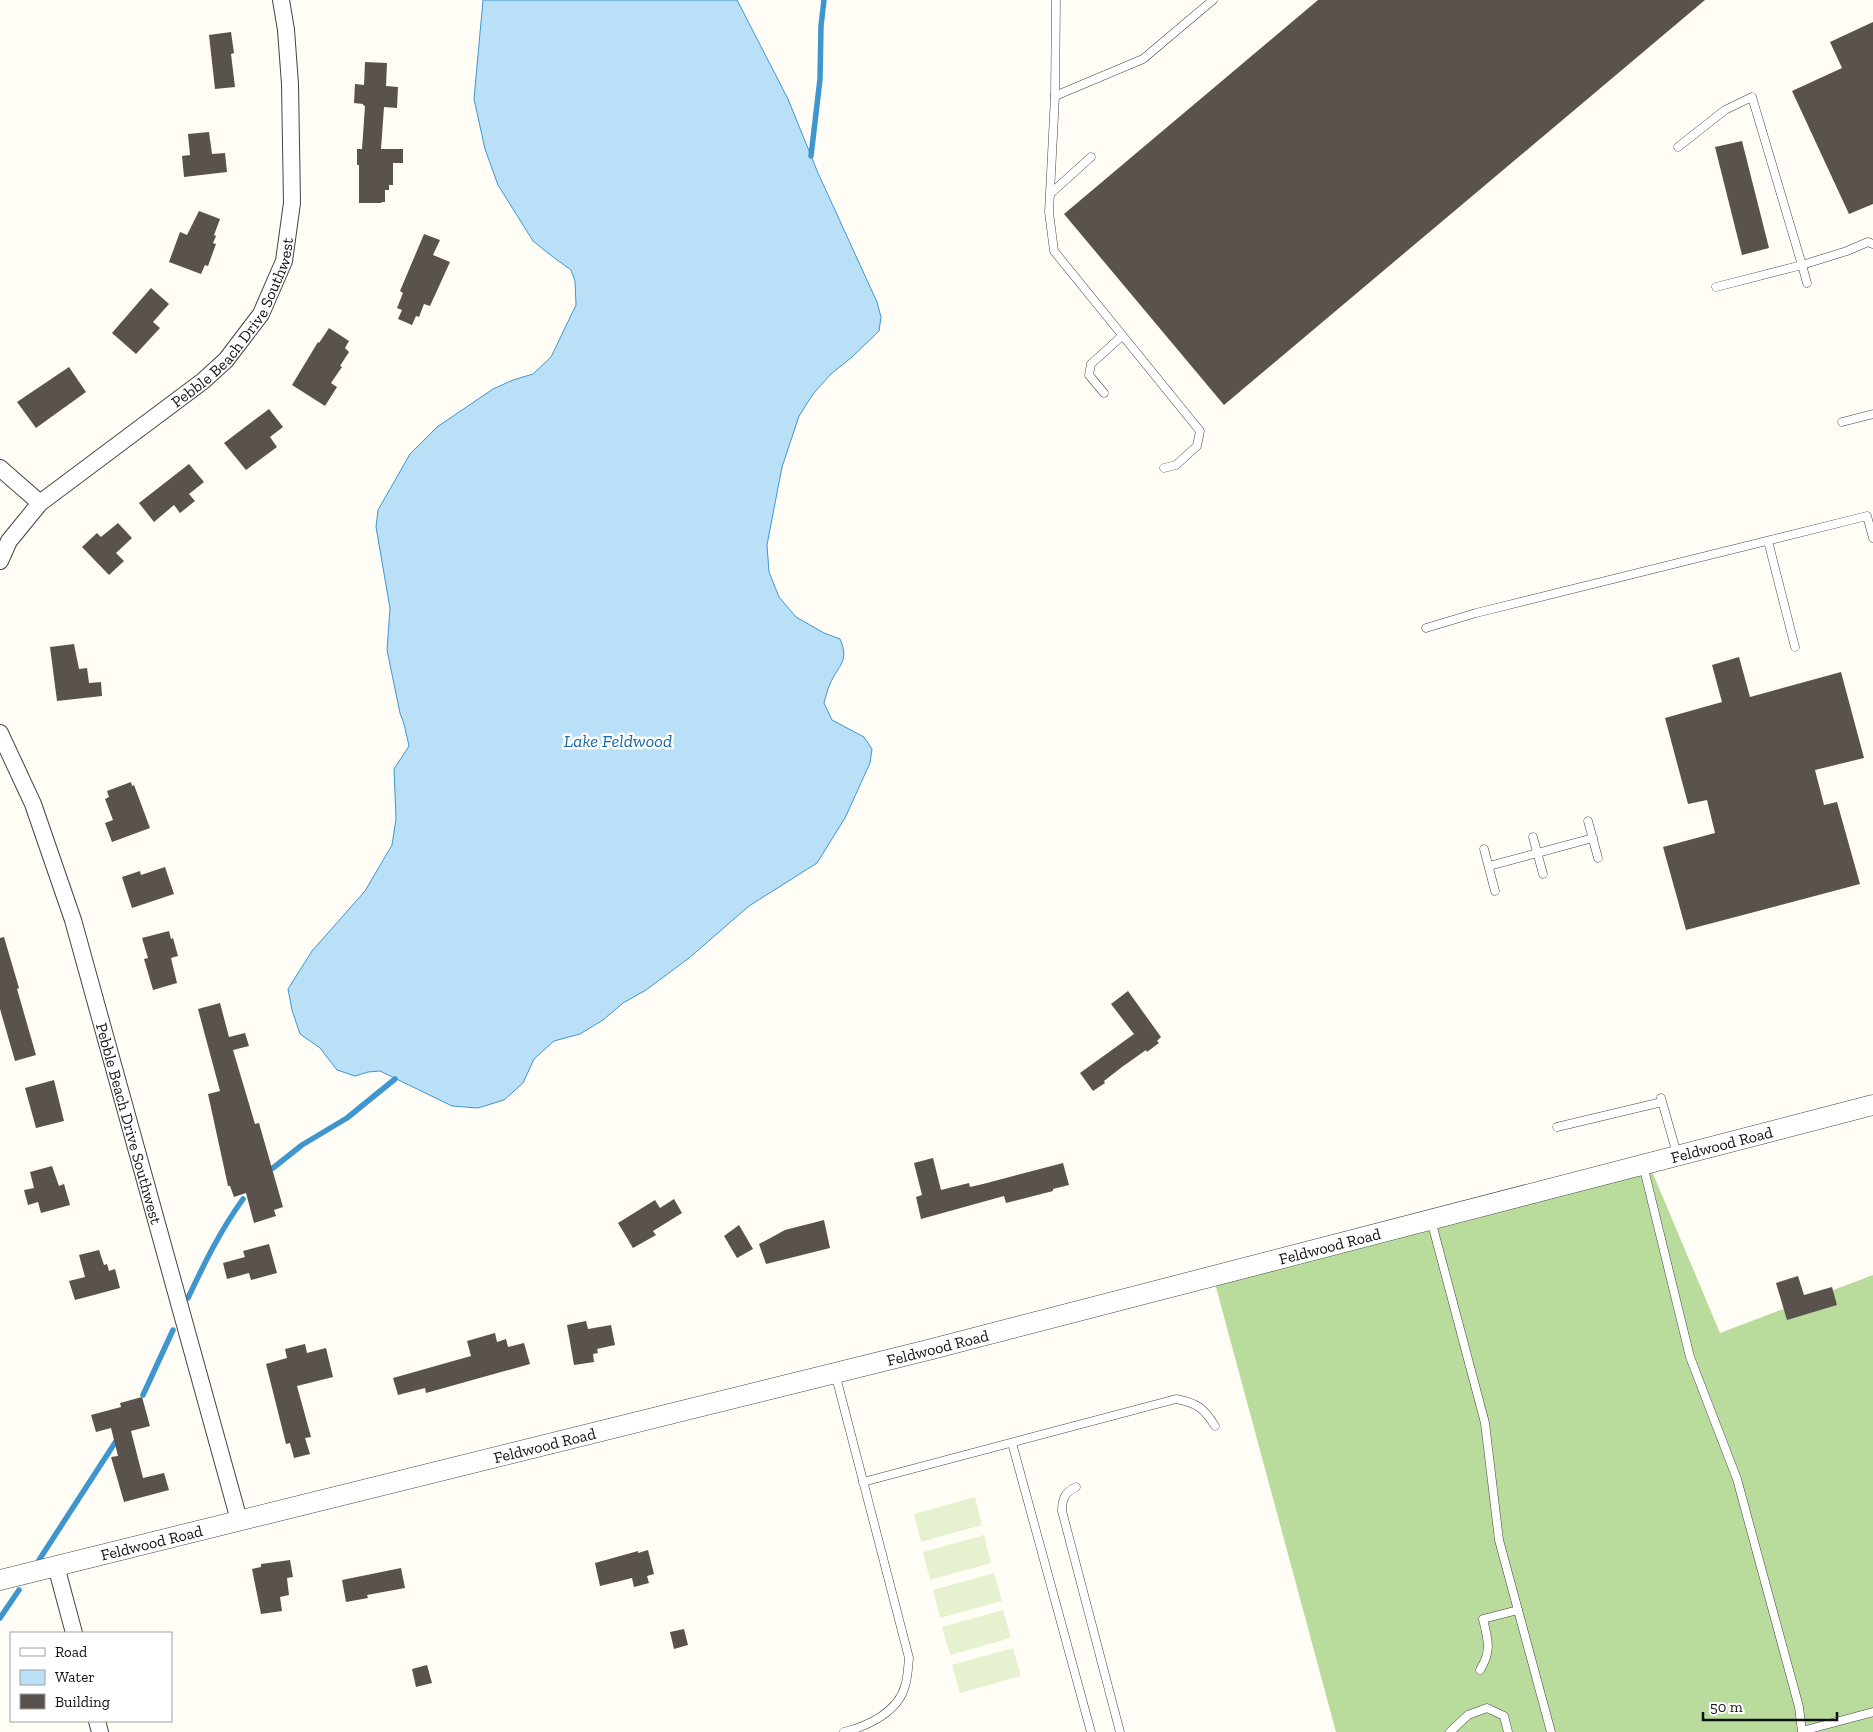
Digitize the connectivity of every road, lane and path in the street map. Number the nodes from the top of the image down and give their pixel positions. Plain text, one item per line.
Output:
1 (280, 0) edge
2 (1056, 0) edge
3 (1213, 0) edge
4 (1056, 96) junction
5 (1678, 147) dead end
6 (1091, 157) dead end
7 (1050, 194) junction
8 (1873, 244) edge
9 (1802, 265) junction
10 (1807, 283) dead end
11 (1716, 287) dead end
12 (1122, 336) junction
13 (1104, 393) dead end
14 (1873, 414) edge
15 (1842, 422) dead end
16 (0, 468) edge
17 (1164, 468) dead end
18 (40, 503) junction
19 (1873, 538) edge
20 (1768, 541) junction
21 (0, 561) edge
22 (1426, 628) dead end
23 (1795, 647) dead end
24 (0, 733) edge
25 (1588, 821) dead end
26 (1533, 837) dead end
27 (1593, 838) junction
28 (1484, 849) dead end
29 (1537, 853) junction
30 (1598, 858) dead end
31 (1489, 866) junction
32 (1543, 874) dead end
33 (1495, 891) dead end
34 (1873, 1105) edge
35 (1557, 1127) dead end
36 (1677, 1156) junction
37 (1643, 1165) junction
38 (1431, 1220) junction
39 (835, 1373) junction
40 (1215, 1426) dead end
41 (1012, 1443) junction
42 (863, 1482) junction
43 (1076, 1487) dead end
44 (239, 1520) junction
45 (56, 1566) junction
46 (0, 1580) edge
47 (1518, 1610) junction
48 (74, 1632) edge
49 (1480, 1670) dead end
50 (1873, 1712) edge
51 (1802, 1731) edge
52 (844, 1732) edge
53 (1090, 1732) edge
54 (1120, 1732) edge
55 (1450, 1732) edge
56 (1508, 1732) edge
57 (1551, 1732) edge

1 - 18 street, Pebble Beach Drive Southwest
2 - 4 lane
3 - 4 lane
4 - 7 lane
5 - 9 lane
6 - 7 lane
7 - 12 lane
8 - 9 lane
9 - 10 lane
9 - 11 lane
12 - 13 lane
12 - 17 lane
14 - 15 lane
16 - 18 street
18 - 21 street, Pebble Beach Drive Southwest
19 - 20 lane
20 - 22 lane
20 - 23 lane
24 - 44 street, Pebble Beach Drive Southwest
25 - 27 lane
26 - 29 lane
27 - 29 lane
27 - 30 lane
28 - 31 lane
29 - 31 lane
29 - 32 lane
31 - 33 lane
34 - 36 street, Feldwood Road
35 - 36 lane
36 - 37 street, Feldwood Road
37 - 38 street, Feldwood Road
37 - 51 lane
38 - 39 street, Feldwood Road
38 - 47 lane
39 - 42 lane
39 - 44 street, Feldwood Road
40 - 41 lane
41 - 42 lane
41 - 53 lane
42 - 52 lane
43 - 54 lane
44 - 45 street, Feldwood Road
45 - 46 street, Feldwood Road
45 - 48 street
47 - 49 lane
47 - 57 lane
50 - 51 lane
55 - 56 lane

